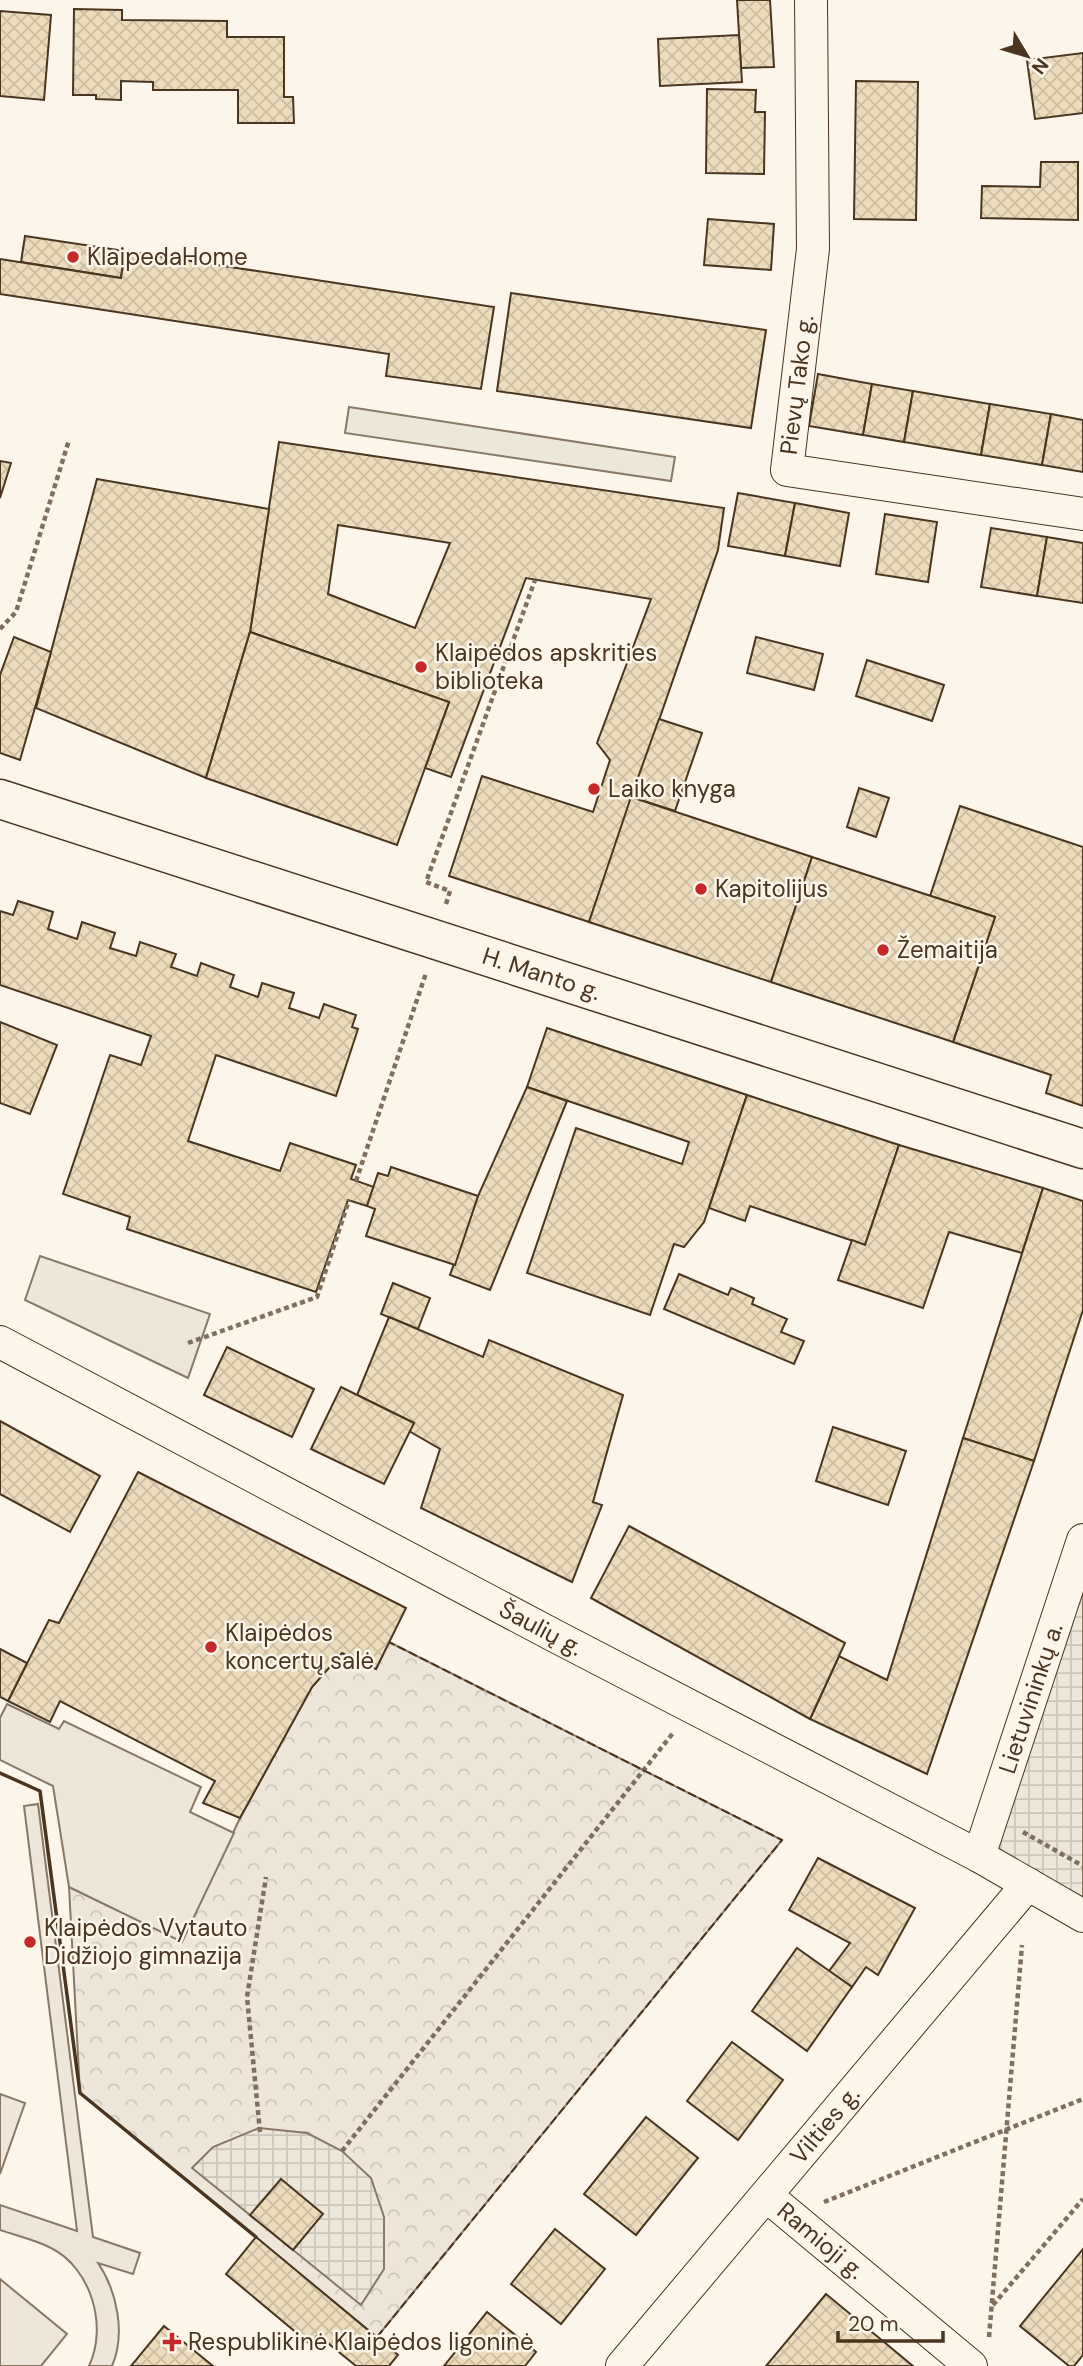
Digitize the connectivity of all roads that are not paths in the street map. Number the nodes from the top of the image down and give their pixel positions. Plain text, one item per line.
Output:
1 (811, 0) edge
2 (1083, 514) edge
3 (0, 799) edge
4 (1083, 1149) edge
5 (0, 1342) edge
6 (1083, 1539) edge
7 (979, 1856) junction
8 (1028, 1884) junction
9 (1083, 1916) edge
10 (778, 2206) junction
11 (980, 2354) edge
12 (622, 2366) edge

1 - 2 street, Pievų Tako g.
3 - 4 main road, H. Manto g.
5 - 7 street, Šaulių g.
6 - 7 street, Lietuvininkų a.
7 - 8 street, Šaulių g.
8 - 9 street, Šaulių g.
8 - 10 street, Vilties g.
10 - 11 street, Ramioji g.
10 - 12 street, Vilties g.

